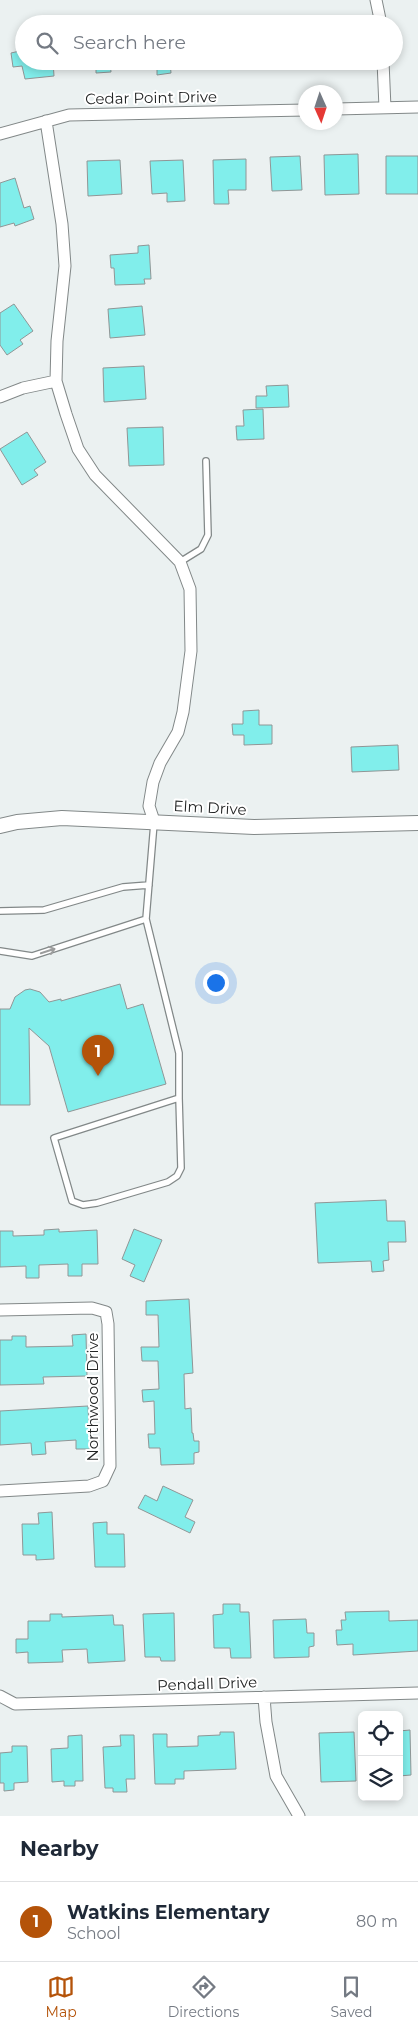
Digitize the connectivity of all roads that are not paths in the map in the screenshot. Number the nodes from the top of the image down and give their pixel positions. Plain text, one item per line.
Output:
1 (376, 0) edge
2 (379, 15) edge
3 (384, 70) edge
4 (386, 108) junction
5 (418, 108) edge
6 (343, 109) edge
7 (298, 110) edge
8 (46, 121) junction
9 (0, 134) edge
10 (56, 381) junction
11 (0, 397) edge
12 (206, 461) dead end
13 (180, 562) junction
14 (154, 821) junction
15 (418, 823) edge
16 (0, 826) edge
17 (149, 886) junction
18 (0, 911) edge
19 (146, 919) junction
20 (0, 951) edge
21 (179, 1098) junction
22 (0, 1310) edge
23 (0, 1491) edge
24 (418, 1693) edge
25 (0, 1696) edge
26 (264, 1697) junction
27 (299, 1816) edge

1 - 2 street
3 - 4 street
4 - 5 street
4 - 6 street
7 - 8 street, Cedar Point Drive
8 - 9 street, Cedar Point Drive
8 - 10 street
10 - 11 street
10 - 13 street
12 - 13 lane
13 - 14 street
14 - 15 street, Elm Drive
14 - 16 street, Elm Drive
14 - 17 lane
17 - 18 lane
17 - 19 lane
20 -> 19 lane
19 - 21 lane
21 - 21 lane
22 - 23 street, Northwood Drive
24 - 26 street, Pendall Drive
25 - 26 street, Pendall Drive
26 - 27 street

